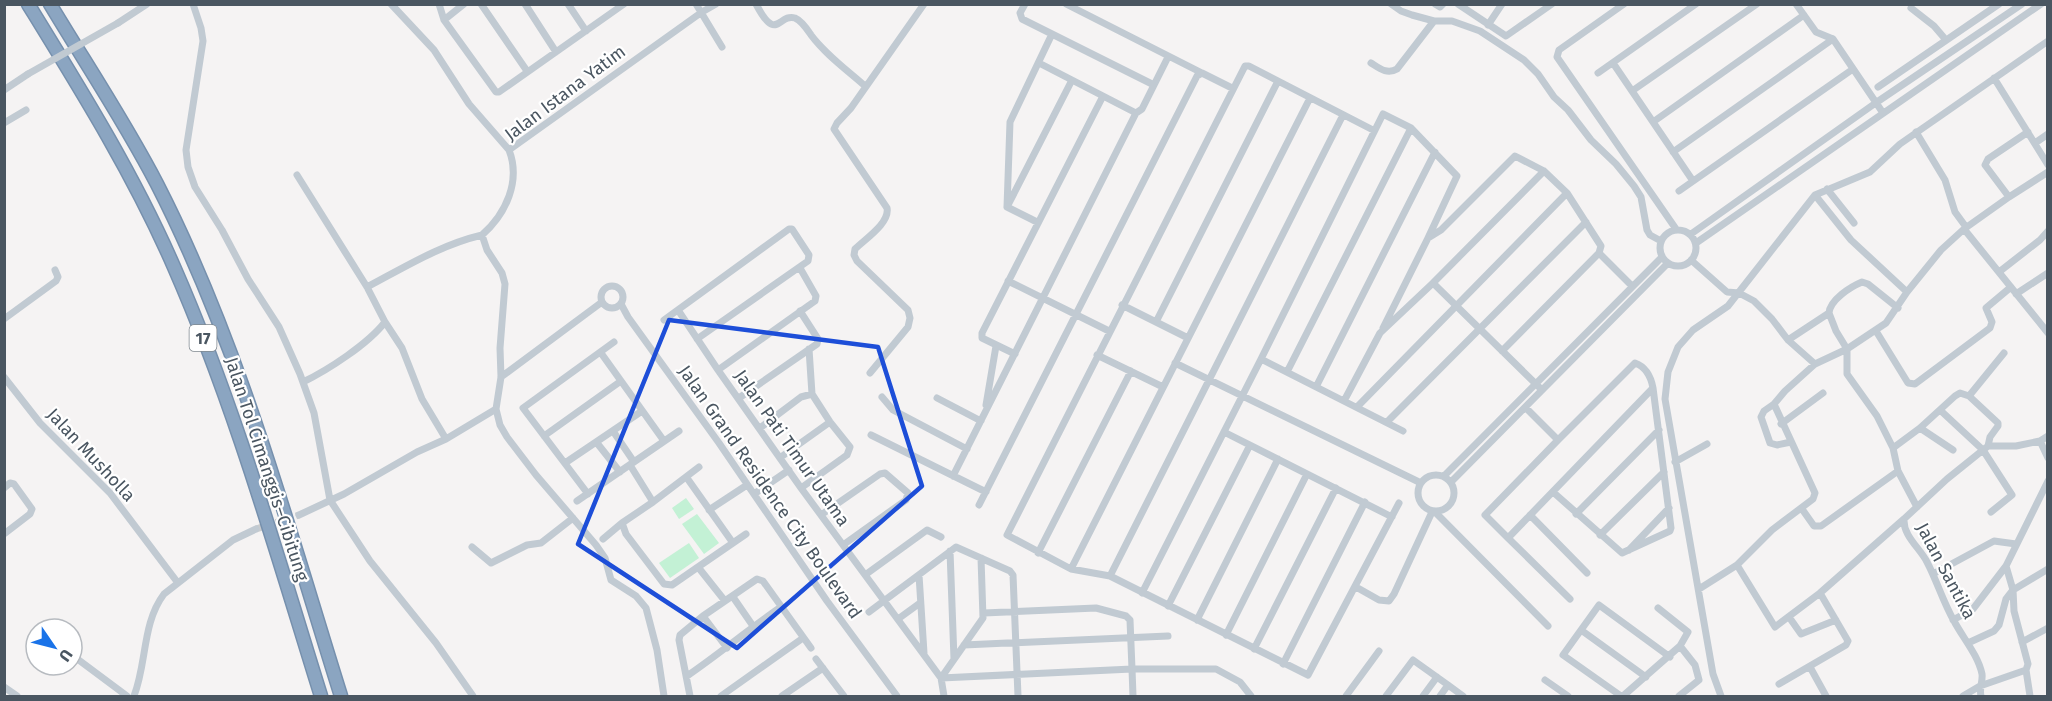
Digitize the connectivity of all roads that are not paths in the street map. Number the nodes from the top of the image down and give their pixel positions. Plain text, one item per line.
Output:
1 (28, 4) edge
2 (50, 4) edge
3 (147, 4) edge
4 (193, 4) edge
5 (391, 4) edge
6 (439, 4) edge
7 (464, 4) edge
8 (481, 4) edge
9 (525, 4) edge
10 (568, 4) edge
11 (624, 4) edge
12 (696, 4) edge
13 (716, 4) edge
14 (756, 4) edge
15 (924, 4) edge
16 (1025, 4) edge
17 (1066, 4) edge
18 (1391, 4) edge
19 (1435, 4) edge
20 (1443, 4) edge
21 (1458, 4) edge
22 (1502, 4) edge
23 (1546, 4) edge
24 (1552, 4) edge
25 (1624, 4) edge
26 (1696, 4) edge
27 (1757, 4) edge
28 (1796, 4) edge
29 (2022, 4) edge
30 (2041, 4) edge
31 (1996, 5) edge
32 (1911, 8) dead end
33 (702, 12) junction
34 (1541, 12) junction
35 (1804, 15) junction
36 (444, 20) junction
37 (1434, 21) junction
38 (1488, 25) junction
39 (586, 32) junction
40 (1052, 34) junction
41 (1833, 39) junction
42 (1946, 40) junction
43 (2048, 41) edge
44 (722, 47) dead end
45 (556, 52) junction
46 (1168, 57) junction
47 (1039, 63) junction
48 (1371, 63) dead end
49 (1613, 63) junction
50 (1853, 69) junction
51 (527, 71) junction
52 (1202, 73) junction
53 (1598, 73) dead end
54 (1994, 78) junction
55 (1072, 80) junction
56 (1278, 81) junction
57 (1154, 85) junction
58 (865, 86) junction
59 (1878, 87) dead end
60 (1232, 88) junction
61 (4, 90) edge
62 (1632, 91) junction
63 (1103, 96) junction
64 (1310, 98) junction
65 (1877, 102) junction
66 (26, 110) dead end
67 (1883, 112) junction
68 (1136, 113) junction
69 (1343, 115) junction
70 (1653, 122) junction
71 (4, 123) edge
72 (1411, 128) junction
73 (1373, 130) junction
74 (1916, 132) junction
75 (2028, 132) junction
76 (2048, 134) edge
77 (2035, 142) junction
78 (508, 150) junction
79 (1436, 152) junction
80 (1673, 152) junction
81 (2048, 165) edge
82 (1544, 171) junction
83 (2048, 172) edge
84 (297, 175) dead end
85 (1693, 181) junction
86 (1827, 189) junction
87 (1679, 191) dead end
88 (1567, 194) junction
89 (1815, 195) junction
90 (2009, 197) junction
91 (1007, 207) junction
92 (1037, 222) junction
93 (1586, 222) junction
94 (1854, 223) dead end
95 (1965, 228) junction
96 (1676, 230) junction
97 (2048, 231) edge
98 (1691, 234) junction
99 (482, 235) junction
100 (1428, 238) junction
101 (1661, 241) junction
102 (1696, 243) junction
103 (1599, 254) junction
104 (1665, 260) junction
105 (1691, 260) junction
106 (800, 268) junction
107 (55, 270) dead end
108 (1999, 272) junction
109 (2048, 273) edge
110 (1008, 281) junction
111 (1433, 284) junction
112 (1632, 286) junction
113 (2011, 287) junction
114 (368, 288) junction
115 (1908, 292) junction
116 (1739, 293) junction
117 (2016, 294) junction
118 (1043, 298) junction
119 (602, 302) junction
120 (621, 304) junction
121 (1122, 305) junction
122 (1456, 306) junction
123 (1898, 308) junction
124 (678, 310) junction
125 (800, 311) junction
126 (1828, 313) junction
127 (1076, 314) junction
128 (4, 319) edge
129 (664, 320) dead end
130 (385, 322) junction
131 (1156, 322) junction
132 (1479, 328) junction
133 (1109, 331) junction
134 (1875, 331) junction
135 (1380, 333) junction
136 (2048, 333) edge
137 (1188, 338) junction
138 (697, 339) junction
139 (1788, 340) junction
140 (614, 342) dead end
141 (996, 346) junction
142 (809, 349) junction
143 (1847, 349) junction
144 (1503, 351) junction
145 (2004, 352) dead end
146 (601, 353) junction
147 (1015, 354) junction
148 (1097, 354) junction
149 (1262, 359) junction
150 (1176, 363) junction
151 (1815, 364) junction
152 (718, 370) junction
153 (1131, 371) junction
154 (1287, 372) junction
155 (870, 373) dead end
156 (4, 377) edge
157 (501, 377) junction
158 (1209, 380) junction
159 (621, 381) junction
160 (303, 382) junction
161 (1536, 384) junction
162 (1163, 387) junction
163 (1316, 387) junction
164 (1653, 388) junction
165 (1543, 390) junction
166 (1823, 393) dead end
167 (812, 394) junction
168 (1242, 396) junction
169 (1969, 396) junction
170 (882, 397) dead end
171 (739, 398) junction
172 (938, 398) dead end
173 (1344, 400) junction
174 (1774, 404) junction
175 (1357, 407) junction
176 (1526, 408) junction
177 (496, 409) junction
178 (1940, 410) junction
179 (642, 411) junction
180 (983, 418) junction
181 (830, 422) junction
182 (1387, 422) junction
183 (1781, 424) junction
184 (760, 428) junction
185 (1920, 428) junction
186 (679, 430) dead end
187 (1659, 430) junction
188 (613, 431) junction
189 (1402, 431) dead end
190 (1224, 432) junction
191 (871, 435) dead end
192 (544, 436) junction
193 (2048, 436) edge
194 (446, 439) junction
195 (1558, 440) junction
196 (664, 441) junction
197 (2040, 441) junction
198 (1791, 442) junction
199 (597, 443) junction
200 (1707, 444) dead end
201 (1250, 445) junction
202 (1893, 448) junction
203 (1986, 448) junction
204 (967, 449) junction
205 (1953, 450) dead end
206 (781, 457) junction
207 (2048, 458) edge
208 (1278, 459) junction
209 (1675, 462) junction
210 (565, 463) junction
211 (632, 463) junction
212 (699, 467) dead end
213 (789, 470) junction
214 (1898, 471) junction
215 (620, 472) junction
216 (1664, 472) junction
217 (1307, 474) junction
218 (953, 476) junction
219 (1444, 476) junction
220 (687, 478) junction
221 (2048, 481) edge
222 (1451, 482) junction
223 (1421, 483) junction
224 (747, 485) junction
225 (4, 488) edge
226 (801, 488) junction
227 (1336, 488) junction
228 (986, 492) junction
229 (1553, 492) junction
230 (588, 494) junction
231 (754, 494) junction
232 (330, 500) junction
233 (577, 501) dead end
234 (653, 502) junction
235 (1365, 502) junction
236 (1399, 503) dead end
237 (979, 504) dead end
238 (1917, 507) junction
239 (1669, 508) junction
240 (1802, 509) junction
241 (709, 510) junction
242 (1434, 512) junction
243 (1991, 512) dead end
244 (1576, 514) junction
245 (299, 515) tunnel mouth
246 (821, 515) junction
247 (1530, 515) junction
248 (1392, 516) junction
249 (573, 518) junction
250 (1904, 519) junction
251 (622, 523) junction
252 (256, 529) tunnel mouth
253 (4, 534) edge
254 (746, 534) dead end
255 (1600, 535) junction
256 (941, 537) dead end
257 (1508, 538) junction
258 (603, 539) dead end
259 (733, 543) junction
260 (2016, 544) junction
261 (843, 545) junction
262 (472, 547) dead end
263 (950, 551) junction
264 (1038, 553) junction
265 (1625, 553) junction
266 (981, 558) junction
267 (1737, 565) junction
268 (2006, 566) junction
269 (698, 567) junction
270 (2048, 568) edge
271 (1071, 569) junction
272 (1587, 573) dead end
273 (1933, 574) junction
274 (919, 575) junction
275 (865, 576) junction
276 (1110, 576) junction
277 (178, 583) junction
278 (1356, 587) junction
279 (1699, 590) junction
280 (2013, 590) junction
281 (1142, 593) junction
282 (1820, 593) junction
283 (733, 597) junction
284 (1570, 598) dead end
285 (725, 601) junction
286 (884, 601) junction
287 (920, 603) junction
288 (1168, 606) junction
289 (782, 607) junction
290 (1658, 608) dead end
291 (869, 612) dead end
292 (1014, 612) junction
293 (984, 613) junction
294 (704, 616) junction
295 (1789, 617) junction
296 (898, 619) junction
297 (1197, 620) junction
298 (1836, 620) junction
299 (1953, 620) junction
300 (753, 626) junction
301 (1548, 627) dead end
302 (2048, 628) edge
303 (1581, 630) junction
304 (1226, 634) junction
305 (1168, 636) dead end
306 (803, 638) junction
307 (1131, 638) junction
308 (2022, 642) junction
309 (1015, 643) junction
310 (1968, 643) junction
311 (964, 645) junction
312 (1680, 646) junction
313 (727, 648) junction
314 (811, 648) dead end
315 (1254, 649) junction
316 (1379, 651) dead end
317 (924, 655) junction
318 (1670, 657) junction
319 (816, 659) dead end
320 (954, 659) junction
321 (84, 664) edge
322 (1283, 664) junction
323 (1810, 667) junction
324 (823, 668) junction
325 (1132, 669) junction
326 (2026, 670) junction
327 (1017, 675) junction
328 (687, 676) junction
329 (1437, 677) junction
330 (1646, 677) junction
331 (941, 678) junction
332 (1545, 680) dead end
333 (1779, 684) dead end
334 (1448, 685) junction
335 (1980, 686) junction
336 (4, 687) edge
337 (17, 696) edge
338 (127, 696) edge
339 (134, 696) edge
340 (321, 696) edge
341 (341, 696) edge
342 (473, 696) edge
343 (664, 696) edge
344 (690, 696) edge
345 (721, 696) edge
346 (782, 696) edge
347 (844, 696) edge
348 (897, 696) edge
349 (944, 696) edge
350 (1018, 696) edge
351 (1133, 696) edge
352 (1251, 696) edge
353 (1346, 696) edge
354 (1386, 696) edge
355 (1423, 696) edge
356 (1440, 696) edge
357 (1463, 696) edge
358 (1568, 696) edge
359 (1622, 696) edge
360 (1679, 696) edge
361 (1721, 696) edge
362 (1826, 696) edge
363 (1963, 696) edge
364 (1981, 696) edge
365 (2030, 696) edge

1 - 340 highway, Jalan Tol Cimanggis–Cibitung / 17
2 - 341 highway, Jalan Tol Cimanggis–Cibitung / 17
3 - 61 street, bridge
4 - 160 street
5 - 78 street
6 - 36 street
7 - 36 street
8 - 51 street
9 - 45 street
10 - 39 street
11 - 39 street
12 - 33 street
13 - 33 street, Jalan Istana Yatim
14 - 58 street
15 - 58 street
16 - 40 street
17 - 46 street
18 - 37 street
19 - 20 street
21 - 38 street
22 - 38 street
23 - 34 street
24 - 34 street
25 - 96 street
26 - 49 street
27 - 62 street
28 - 35 street
29 - 65 street
30 - 67 street
31 - 42 street
32 - 42 street
33 - 44 street
33 - 78 street, Jalan Istana Yatim
34 - 38 street
35 - 41 street
35 - 70 street
36 - 51 street
37 - 48 street
37 - 101 street
39 - 45 street
40 - 47 street
40 - 57 street
41 - 50 street
41 - 80 street
42 - 59 street
43 - 54 street
45 - 51 street
46 - 52 street
46 - 57 street
47 - 55 street
47 - 91 street
49 - 53 street
49 - 62 street
50 - 65 street
50 - 85 street
52 - 60 street
52 - 127 street
54 - 74 street
54 - 75 street
55 - 63 street
55 - 91 street
56 - 60 street
56 - 64 street
56 - 131 street
57 - 68 street
58 - 155 street
60 - 121 street
62 - 70 street
63 - 68 street
63 - 92 street
64 - 69 street
64 - 137 street
65 - 67 street
65 - 98 street
66 - 71 street
67 - 102 street
68 - 118 street
69 - 73 street
69 - 158 street
70 - 80 street
72 - 73 street
72 - 79 street
72 - 154 street
73 - 149 street
74 - 86 street
74 - 95 street
75 - 77 street
75 - 90 street
76 - 77 street
77 - 81 street
78 - 99 street, Jalan Istana Yatim
79 - 100 street
79 - 163 street
80 - 85 street
82 - 88 street
82 - 100 street
82 - 111 street
83 - 90 street
84 - 114 street
85 - 87 street
86 - 89 street
86 - 94 street
88 - 93 street
88 - 122 street
89 - 115 street
89 - 116 street
90 - 95 street
91 - 92 street
92 - 110 street
93 - 103 street
93 - 132 street
95 - 108 street
95 - 115 street
96 - 98 street
96 - 101 street
97 - 108 street
98 - 102 street
99 - 114 street
99 - 157 street
100 - 135 street
101 - 104 street
102 - 105 street
103 - 112 street
103 - 144 street
104 - 105 street
104 - 112 street
104 - 165 street
105 - 116 street
106 - 124 street
106 - 125 street
106 - 138 street
107 - 128 street
108 - 113 street
109 - 117 street
110 - 118 street
110 - 141 street
111 - 122 street
111 - 135 street
112 - 161 street
113 - 117 street
113 - 134 street
114 - 130 street
115 - 123 street
116 - 139 street
116 - 209 street
117 - 136 street
118 - 127 street
118 - 147 street
119 - 120 street
119 - 120 street, Jalan Grand Residence City Boulevard
119 - 157 street, Jalan Grand Residence City Boulevard
120 - 224 street, Jalan Grand Residence City Boulevard
121 - 131 street
121 - 133 street
122 - 132 street
122 - 175 street
123 - 126 street
123 - 134 street
124 - 129 street
124 - 138 street, Jalan Pati Timur Utama
125 - 142 street
125 - 152 street
126 - 139 street
126 - 143 street
127 - 133 street
127 - 228 street
130 - 160 street
130 - 194 street
131 - 137 street
132 - 144 street
132 - 182 street
133 - 148 street
134 - 143 street
135 - 173 street
137 - 150 street
138 - 152 street, Jalan Pati Timur Utama
139 - 151 street
140 - 146 street
141 - 147 street
141 - 180 street
142 - 167 street
142 - 171 street
143 - 151 street
143 - 202 street
144 - 161 street
145 - 169 street
146 - 159 street
146 - 192 street
147 - 180 street
148 - 153 street
148 - 264 street
149 - 154 street
149 - 168 street
150 - 158 street
150 - 162 street
151 - 174 street
152 - 171 street, Jalan Pati Timur Utama
153 - 162 street
153 - 264 street
154 - 163 street
156 - 277 street, Jalan Musholla
157 - 177 street
158 - 168 street
158 - 276 street
159 - 179 street
159 - 192 street
160 - 232 street
161 - 165 street
161 - 219 street
162 - 271 street
163 - 173 street
164 - 187 street
164 - 195 street
164 - 229 street
165 - 176 street
166 - 183 street
167 - 181 street
167 - 184 street
168 - 190 street
168 - 223 street
169 - 178 street
169 - 203 street
170 - 204 street
171 - 184 street, Jalan Pati Timur Utama
172 - 180 street
173 - 175 street
174 - 183 street
174 - 198 street
175 - 182 street
176 - 195 street
176 - 222 street
177 - 194 street
177 - 249 street
178 - 185 street
178 - 203 street
179 - 188 street
179 - 196 street
180 - 204 street
181 - 206 street
181 - 226 street
182 - 189 street
183 - 198 street
184 - 206 street, Jalan Pati Timur Utama
185 - 202 street
185 - 205 street
186 - 196 street
187 - 216 street
187 - 244 street
188 - 199 street
188 - 211 street
190 - 201 street
190 - 281 street
191 - 218 street
192 - 210 street
193 - 197 street
194 - 232 street
195 - 257 street
196 - 211 street
197 - 203 street
197 - 207 street
198 - 240 street
199 - 210 street
199 - 215 street
200 - 209 street
201 - 208 street
201 - 288 street
202 - 214 street
203 - 238 street, Jalan Santika
203 - 243 street
204 - 218 street
206 - 213 street, Jalan Pati Timur Utama
208 - 217 street
208 - 297 street
209 - 279 street
210 - 230 street
211 - 215 street
211 - 234 street
212 - 220 street
213 - 226 street, Jalan Pati Timur Utama
213 - 231 street
214 - 238 street
214 - 240 street
215 - 230 street
216 - 239 street
216 - 255 street
217 - 227 street
217 - 304 street
218 - 228 street
219 - 222 street
219 - 223 street
220 - 234 street
220 - 241 street
221 - 260 street
222 - 242 street
223 - 242 street
224 - 231 street, Jalan Grand Residence City Boulevard
224 - 241 street
225 - 253 street
226 - 246 street, Jalan Pati Timur Utama
227 - 235 street
227 - 315 street
228 - 237 street
229 - 244 street
229 - 247 street
230 - 233 street
231 - 348 street, Jalan Grand Residence City Boulevard
232 - 245 street
232 - 342 street
234 - 251 street
235 - 248 street
235 - 322 street
236 - 248 street
238 - 250 street, Jalan Santika
239 - 265 street
239 - 265 street
240 - 267 street
241 - 259 street
242 - 278 street
242 - 301 street
244 - 255 street
246 - 261 street, Jalan Pati Timur Utama
246 - 261 street
247 - 257 street
247 - 272 street
248 - 278 street
249 - 262 street
249 - 343 street
250 - 273 street, Jalan Santika
250 - 282 street
251 - 258 street
251 - 269 street
252 - 277 street
254 - 259 street
255 - 265 street
256 - 275 street
257 - 284 street
259 - 269 street
260 - 268 street
260 - 273 street
261 - 275 street, Jalan Pati Timur Utama
263 - 266 street
263 - 274 street
263 - 320 street
264 - 271 street
266 - 292 street
266 - 293 street
267 - 279 street
267 - 295 street
268 - 280 street
268 - 299 street
269 - 285 street
270 - 280 street
271 - 276 street
273 - 299 street, Jalan Santika
274 - 286 street
274 - 287 street
275 - 286 street, Jalan Pati Timur Utama
276 - 281 street
277 - 339 street
278 - 322 street
279 - 361 street
280 - 308 street
280 - 310 street
281 - 288 street
282 - 295 street
282 - 298 street
283 - 285 street
283 - 289 street
283 - 300 street
285 - 294 street
286 - 291 street
286 - 296 street, Jalan Pati Timur Utama
287 - 296 street
287 - 317 street
288 - 297 street
289 - 300 street
289 - 306 street
290 - 312 street
292 - 293 street
292 - 307 street
292 - 309 street
293 - 311 street
294 - 313 street
294 - 328 street
295 - 298 street
296 - 317 street, Jalan Pati Timur Utama
297 - 304 street
298 - 323 street
299 - 310 street, Jalan Santika
300 - 313 street
302 - 308 street
303 - 318 street
303 - 330 street
303 - 359 street
304 - 315 street
305 - 307 street
306 - 314 street
306 - 345 street
307 - 309 street
307 - 325 street
308 - 326 street
309 - 311 street
309 - 327 street
310 - 335 street, Jalan Santika
311 - 320 street
312 - 318 street
312 - 360 street
313 - 328 street
315 - 322 street
316 - 353 street
317 - 331 street, Jalan Pati Timur Utama
318 - 330 street
319 - 324 street
320 - 331 street
321 - 338 street
323 - 333 street
323 - 362 street
324 - 346 street
324 - 347 street
325 - 327 street
325 - 351 street
325 - 352 street
326 - 335 street
326 - 365 street
327 - 331 street
327 - 350 street
328 - 344 street
329 - 334 street
329 - 354 street
329 - 355 street
330 - 359 street
331 - 349 street
332 - 358 street
334 - 356 street
334 - 357 street
335 - 363 street
335 - 364 street, Jalan Santika
336 - 337 street

